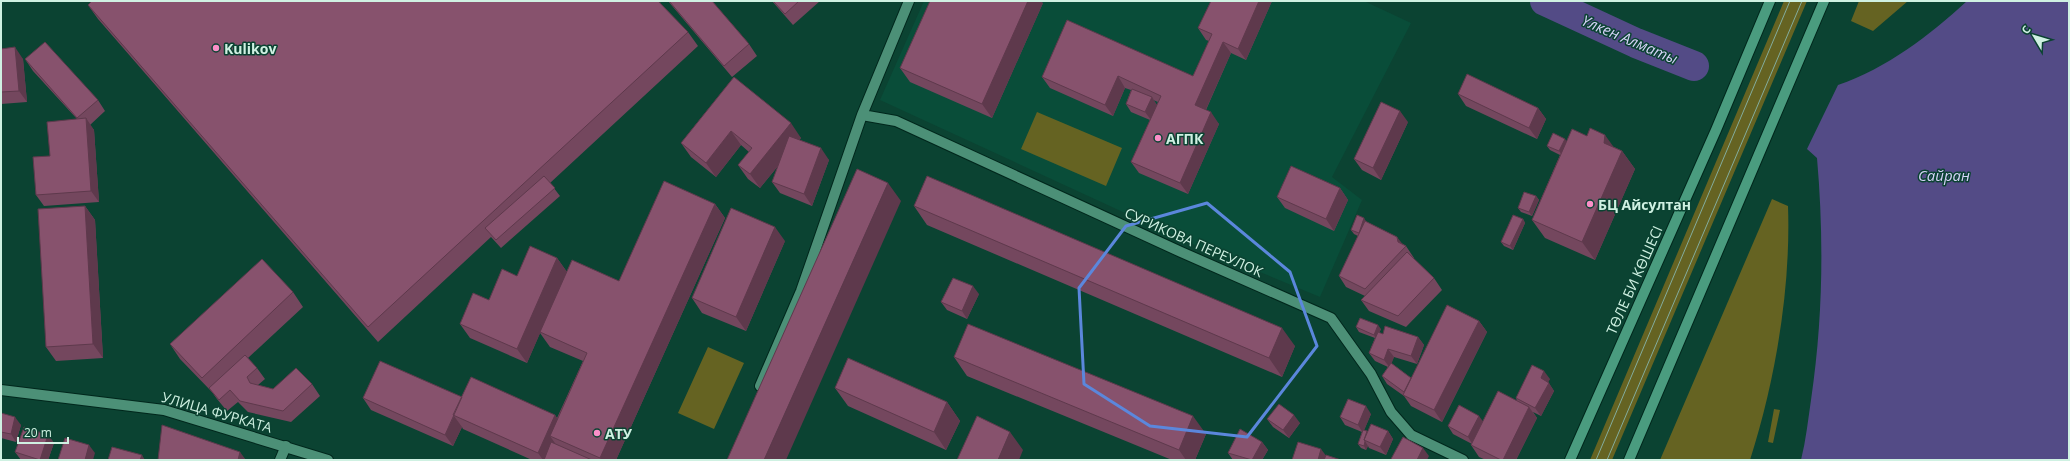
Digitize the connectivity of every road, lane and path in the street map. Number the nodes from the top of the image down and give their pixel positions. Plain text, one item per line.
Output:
1 (909, 1) edge
2 (1770, 1) edge
3 (1824, 1) edge
4 (862, 115) junction
5 (1, 390) edge
6 (757, 394) edge
7 (286, 446) junction
8 (280, 460) edge
9 (328, 460) edge
10 (1464, 460) edge
11 (1570, 460) edge
12 (1629, 460) edge

1 - 4 street
2 - 11 main road, ТӨЛЕ БИ КӨШЕСІ
3 - 12 main road
4 - 6 street
4 - 10 street, СУРИКОВА ПЕРЕУЛОК
5 - 7 street, УЛИЦА ФУРКАТА
7 - 8 street
7 - 9 street, УЛИЦА ФУРКАТА

